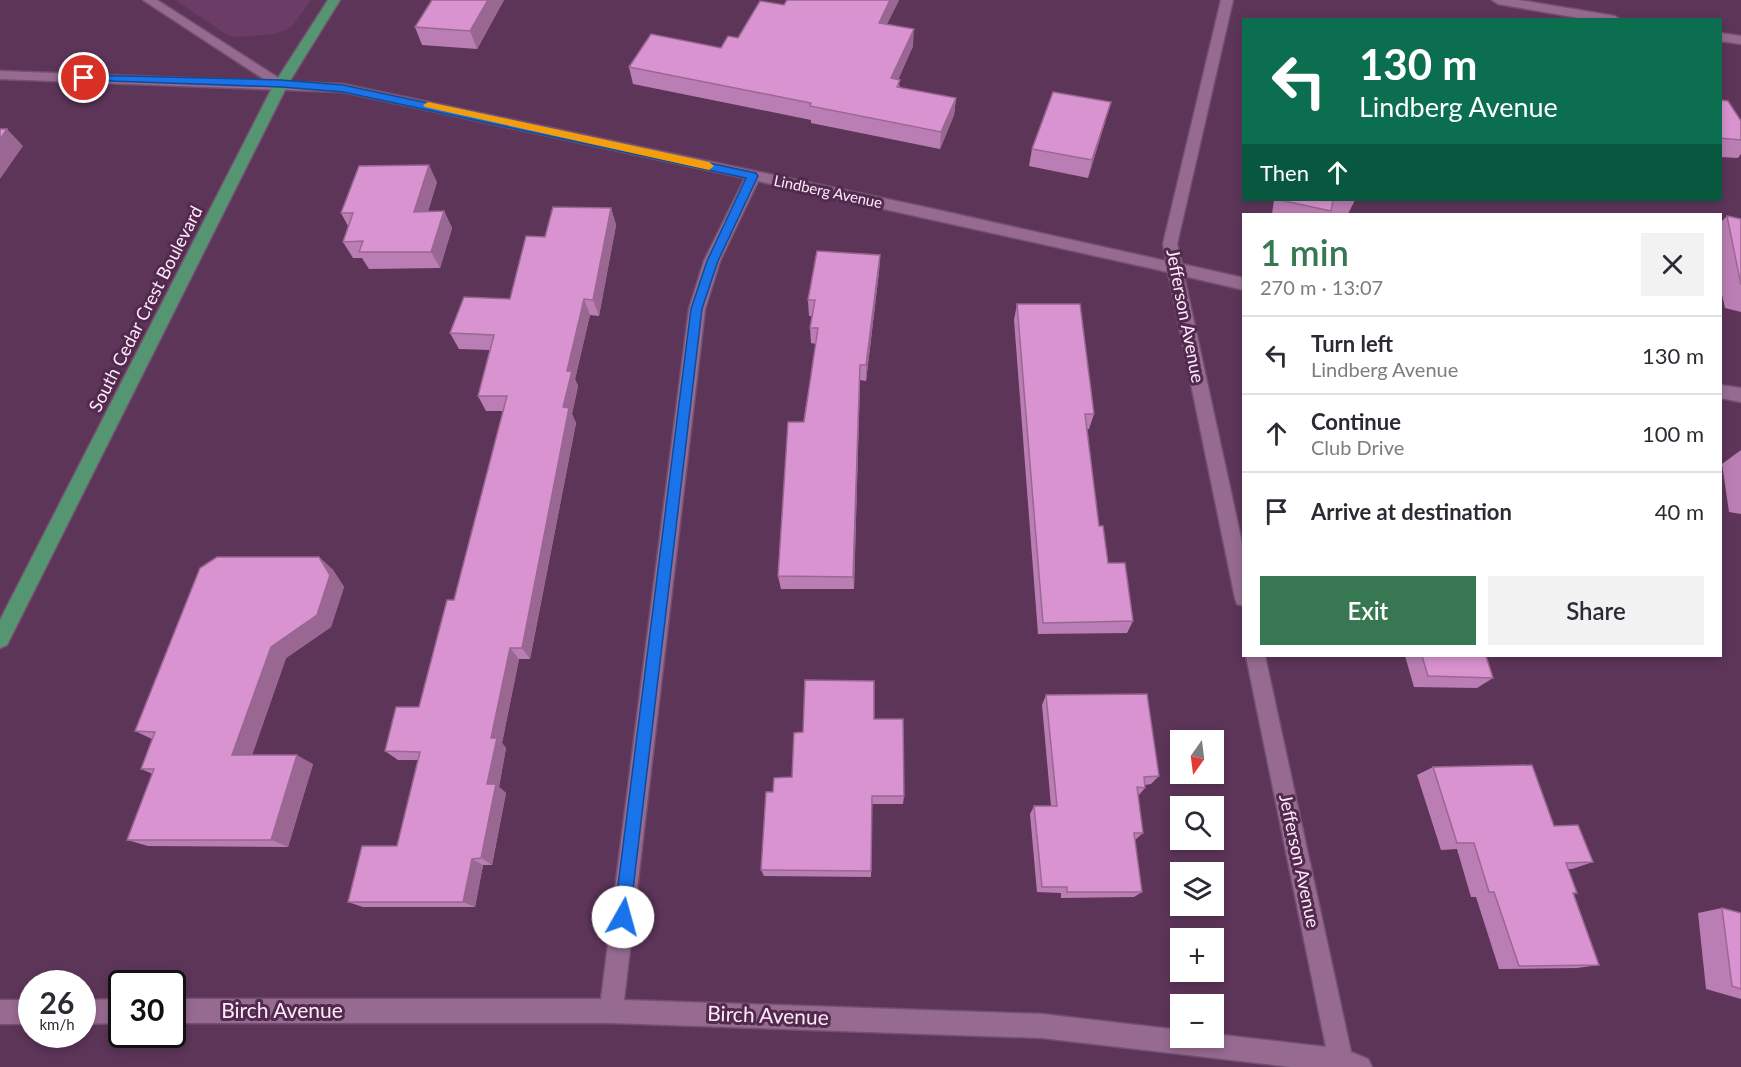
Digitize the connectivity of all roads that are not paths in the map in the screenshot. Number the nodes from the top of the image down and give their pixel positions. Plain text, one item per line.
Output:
1 (149, 0) edge
2 (333, 0) edge
3 (1227, 0) edge
4 (1498, 0) edge
5 (1603, 18) edge
6 (1722, 37) edge
7 (1741, 40) edge
8 (0, 75) edge
9 (281, 84) junction
10 (753, 176) junction
11 (1174, 268) junction
12 (1242, 284) edge
13 (1722, 391) edge
14 (1741, 395) edge
15 (1242, 589) edge
16 (0, 639) edge
17 (1256, 657) edge
18 (186, 1011) edge
19 (611, 1011) junction
20 (0, 1012) edge
21 (18, 1012) edge
22 (1348, 1065) edge

1 - 9 street, Lindberg Avenue
2 - 9 main road, South Cedar Crest Boulevard
3 - 11 street, Jefferson Avenue
4 - 5 street
6 - 7 street
8 - 9 street
9 - 10 street, Lindberg Avenue
9 - 16 main road, South Cedar Crest Boulevard
10 - 11 street, Lindberg Avenue
10 - 19 street
11 - 12 street, Lindberg Avenue
11 - 15 street, Jefferson Avenue
13 - 14 street
17 - 22 street, Jefferson Avenue
18 - 19 street, Birch Avenue
19 - 22 street, Birch Avenue
20 - 21 street

